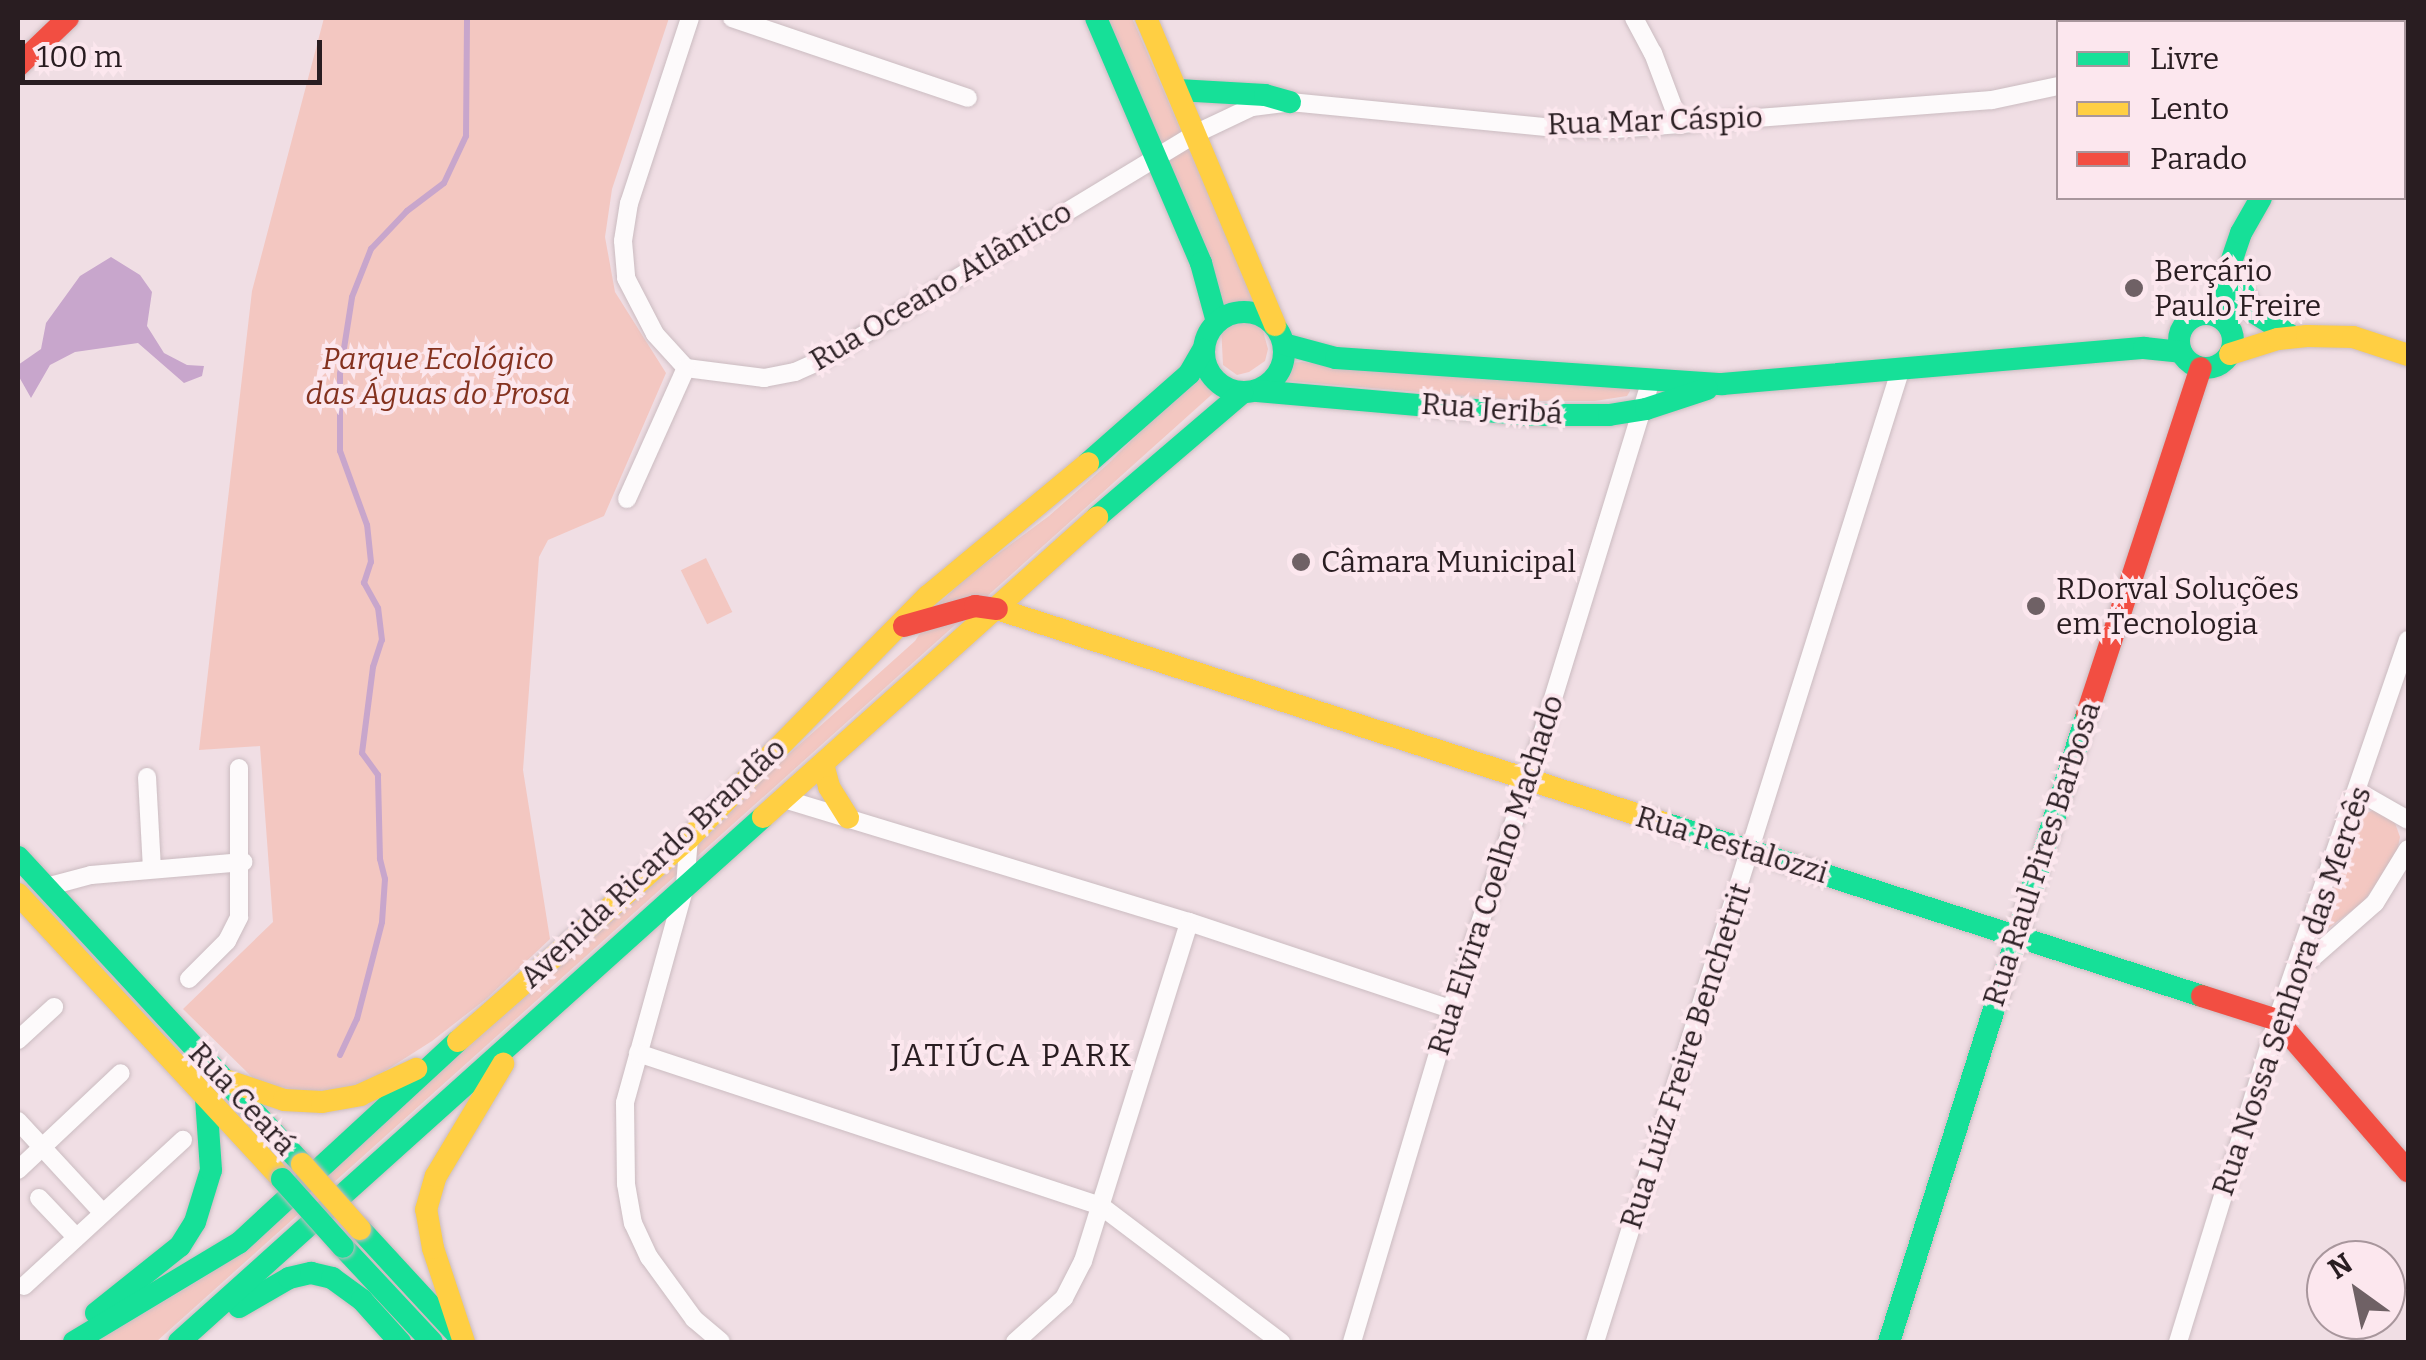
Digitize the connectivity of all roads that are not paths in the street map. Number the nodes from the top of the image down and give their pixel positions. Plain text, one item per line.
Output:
1 (68, 18) edge
2 (690, 18) edge
3 (732, 18) edge
4 (1096, 18) edge
5 (1146, 18) edge
6 (1634, 18) edge
7 (18, 66) edge
8 (2056, 86) edge
9 (1178, 90) junction
10 (968, 98) dead end
11 (1290, 102) junction
12 (1680, 125) junction
13 (1197, 133) junction
14 (1156, 158) junction
15 (2260, 200) edge
16 (2228, 271) junction
17 (2189, 321) junction
18 (1217, 322) junction
19 (2228, 325) junction
20 (1280, 334) junction
21 (2286, 338) junction
22 (2144, 348) junction
23 (1203, 350) junction
24 (2180, 352) junction
25 (2230, 354) junction
26 (2408, 355) edge
27 (686, 368) junction
28 (1901, 368) junction
29 (2201, 368) junction
30 (1651, 380) junction
31 (1722, 384) junction
32 (1249, 392) junction
33 (1646, 409) junction
34 (628, 499) dead end
35 (997, 608) junction
36 (894, 630) junction
37 (2408, 640) edge
38 (823, 764) junction
39 (239, 768) dead end
40 (147, 777) dead end
41 (1528, 783) junction
42 (2359, 792) junction
43 (784, 799) junction
44 (848, 817) junction
45 (2408, 820) edge
46 (689, 838) junction
47 (2408, 848) edge
48 (1751, 850) junction
49 (18, 857) edge
50 (242, 862) junction
51 (152, 869) junction
52 (686, 886) junction
53 (46, 887) junction
54 (18, 894) edge
55 (1190, 922) junction
56 (2015, 933) junction
57 (2293, 976) junction
58 (189, 979) dead end
59 (54, 1007) dead end
60 (1451, 1009) junction
61 (2278, 1020) junction
62 (519, 1036) junction
63 (18, 1040) edge
64 (447, 1050) junction
65 (638, 1053) junction
66 (122, 1073) dead end
67 (223, 1080) junction
68 (206, 1098) junction
69 (18, 1121) edge
70 (183, 1140) dead end
71 (42, 1146) junction
72 (18, 1169) edge
73 (2408, 1170) edge
74 (39, 1198) dead end
75 (1101, 1206) junction
76 (104, 1213) junction
77 (76, 1237) junction
78 (24, 1286) dead end
79 (59, 1342) edge
80 (74, 1342) edge
81 (179, 1342) edge
82 (188, 1342) edge
83 (400, 1342) edge
84 (432, 1342) edge
85 (464, 1342) edge
86 (721, 1342) edge
87 (1015, 1342) edge
88 (1281, 1342) edge
89 (1352, 1342) edge
90 (1595, 1342) edge
91 (1890, 1342) edge
92 (2178, 1342) edge

1 - 7 main road
2 - 27 street
3 - 10 street
4 - 14 main road
5 - 9 main road
6 - 12 street
8 - 12 street, Rua Mar Cáspio
9 - 11 main road
9 - 13 main road
11 - 12 street, Rua Mar Cáspio
11 - 13 street, Rua Mar Cáspio
13 - 14 street, Rua Oceano Atlântico
13 - 20 main road
14 - 18 main road
14 - 27 street, Rua Oceano Atlântico
15 - 16 main road
16 - 17 main road
16 - 19 main road
16 - 21 main road
17 - 19 main road
17 - 22 main road, Rua Jeribá
17 - 24 main road
18 - 20 main road
18 - 23 main road
19 - 21 main road
19 - 25 main road
20 - 30 main road, Rua Jeribá
20 - 32 main road
21 - 25 main road
21 - 26 main road
22 - 24 main road, Rua Jeribá
22 - 28 main road, Rua Jeribá
23 - 32 main road
23 - 36 main road, Avenida Ricardo Brandão
24 - 29 main road
25 - 29 main road
27 - 34 street
28 - 31 main road, Rua Jeribá
28 - 48 street, Rua Luíz Freire Benchetrit
29 - 56 main road, Rua Raul Pires Barbosa
30 - 31 main road, Rua Jeribá
30 - 33 street, Rua Elvira Coelho Machado
31 - 33 main road, Rua Jeribá
32 - 33 main road, Rua Jeribá
32 - 35 main road, Avenida Ricardo Brandão
33 - 41 street, Rua Elvira Coelho Machado
35 - 36 main road
35 - 38 main road, Avenida Ricardo Brandão
35 - 41 main road, Rua Pestalozzi
36 - 46 main road, Avenida Ricardo Brandão
37 - 42 street, Rua Nossa Senhora das Mercês
38 - 43 main road, Avenida Ricardo Brandão
38 - 44 main road
39 - 50 street
40 - 51 street
41 - 48 main road, Rua Pestalozzi
41 - 60 street, Rua Elvira Coelho Machado
42 - 45 street
42 - 57 street, Rua Nossa Senhora das Mercês
43 - 44 street
43 - 52 main road, Avenida Ricardo Brandão
44 - 55 street
46 - 52 street
46 - 64 main road, Avenida Ricardo Brandão
47 - 57 street
48 - 56 main road, Rua Pestalozzi
48 - 90 street, Rua Luíz Freire Benchetrit
49 - 53 main road, Rua Ceará
50 - 51 street
50 - 58 street
51 - 53 street
52 - 62 main road, Avenida Ricardo Brandão
52 - 65 street
53 - 67 main road, Rua Ceará
54 - 68 main road, Rua Ceará
55 - 60 street
55 - 75 street
56 - 61 main road, Rua Pestalozzi
56 - 91 main road, Rua Raul Pires Barbosa
57 - 61 street, Rua Nossa Senhora das Mercês
59 - 63 street
60 - 89 street, Rua Elvira Coelho Machado
61 - 73 main road
61 - 92 street, Rua Nossa Senhora das Mercês
62 - 81 main road, Avenida Ricardo Brandão
62 - 85 main road
64 - 67 main road
64 - 80 main road, Avenida Ricardo Brandão
65 - 75 street
65 - 86 street
66 - 71 street
67 - 85 main road, Rua Ceará, bridge
68 - 79 main road
68 - 84 main road, Rua Ceará, bridge
69 - 71 street
70 - 76 street
71 - 72 street
71 - 76 street
74 - 77 street
75 - 87 street
75 - 88 street
76 - 77 street
77 - 78 street
82 - 83 main road

